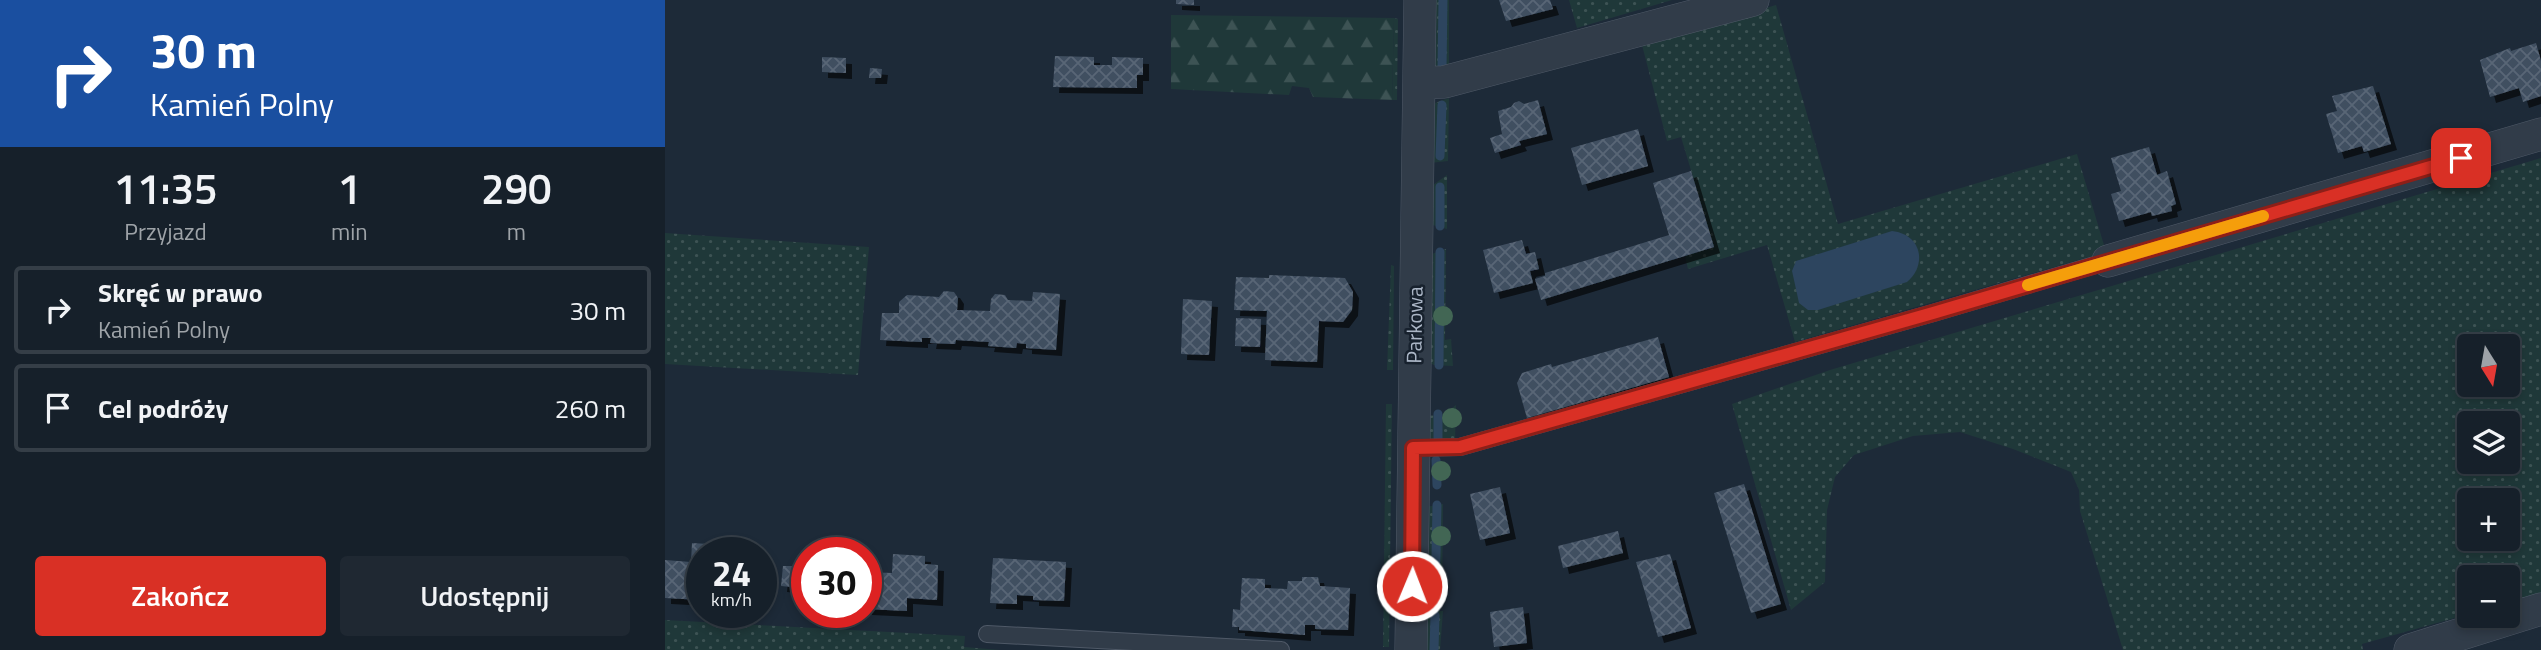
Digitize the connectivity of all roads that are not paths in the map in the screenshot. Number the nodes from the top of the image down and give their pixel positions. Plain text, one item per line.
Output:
1 (1420, 0) edge
2 (1753, 0) edge
3 (1419, 83) junction
4 (2541, 134) edge
5 (2108, 261) joint
6 (1413, 448) junction
7 (2541, 609) edge
8 (987, 634) dead end
9 (1281, 650) edge
10 (1411, 650) edge
11 (2410, 650) edge

1 - 3 street, Parkowa
2 - 3 street
3 - 6 street, Parkowa
4 - 5 street
5 - 6 lane
6 - 10 street, Parkowa
7 - 11 street
8 - 9 lane

